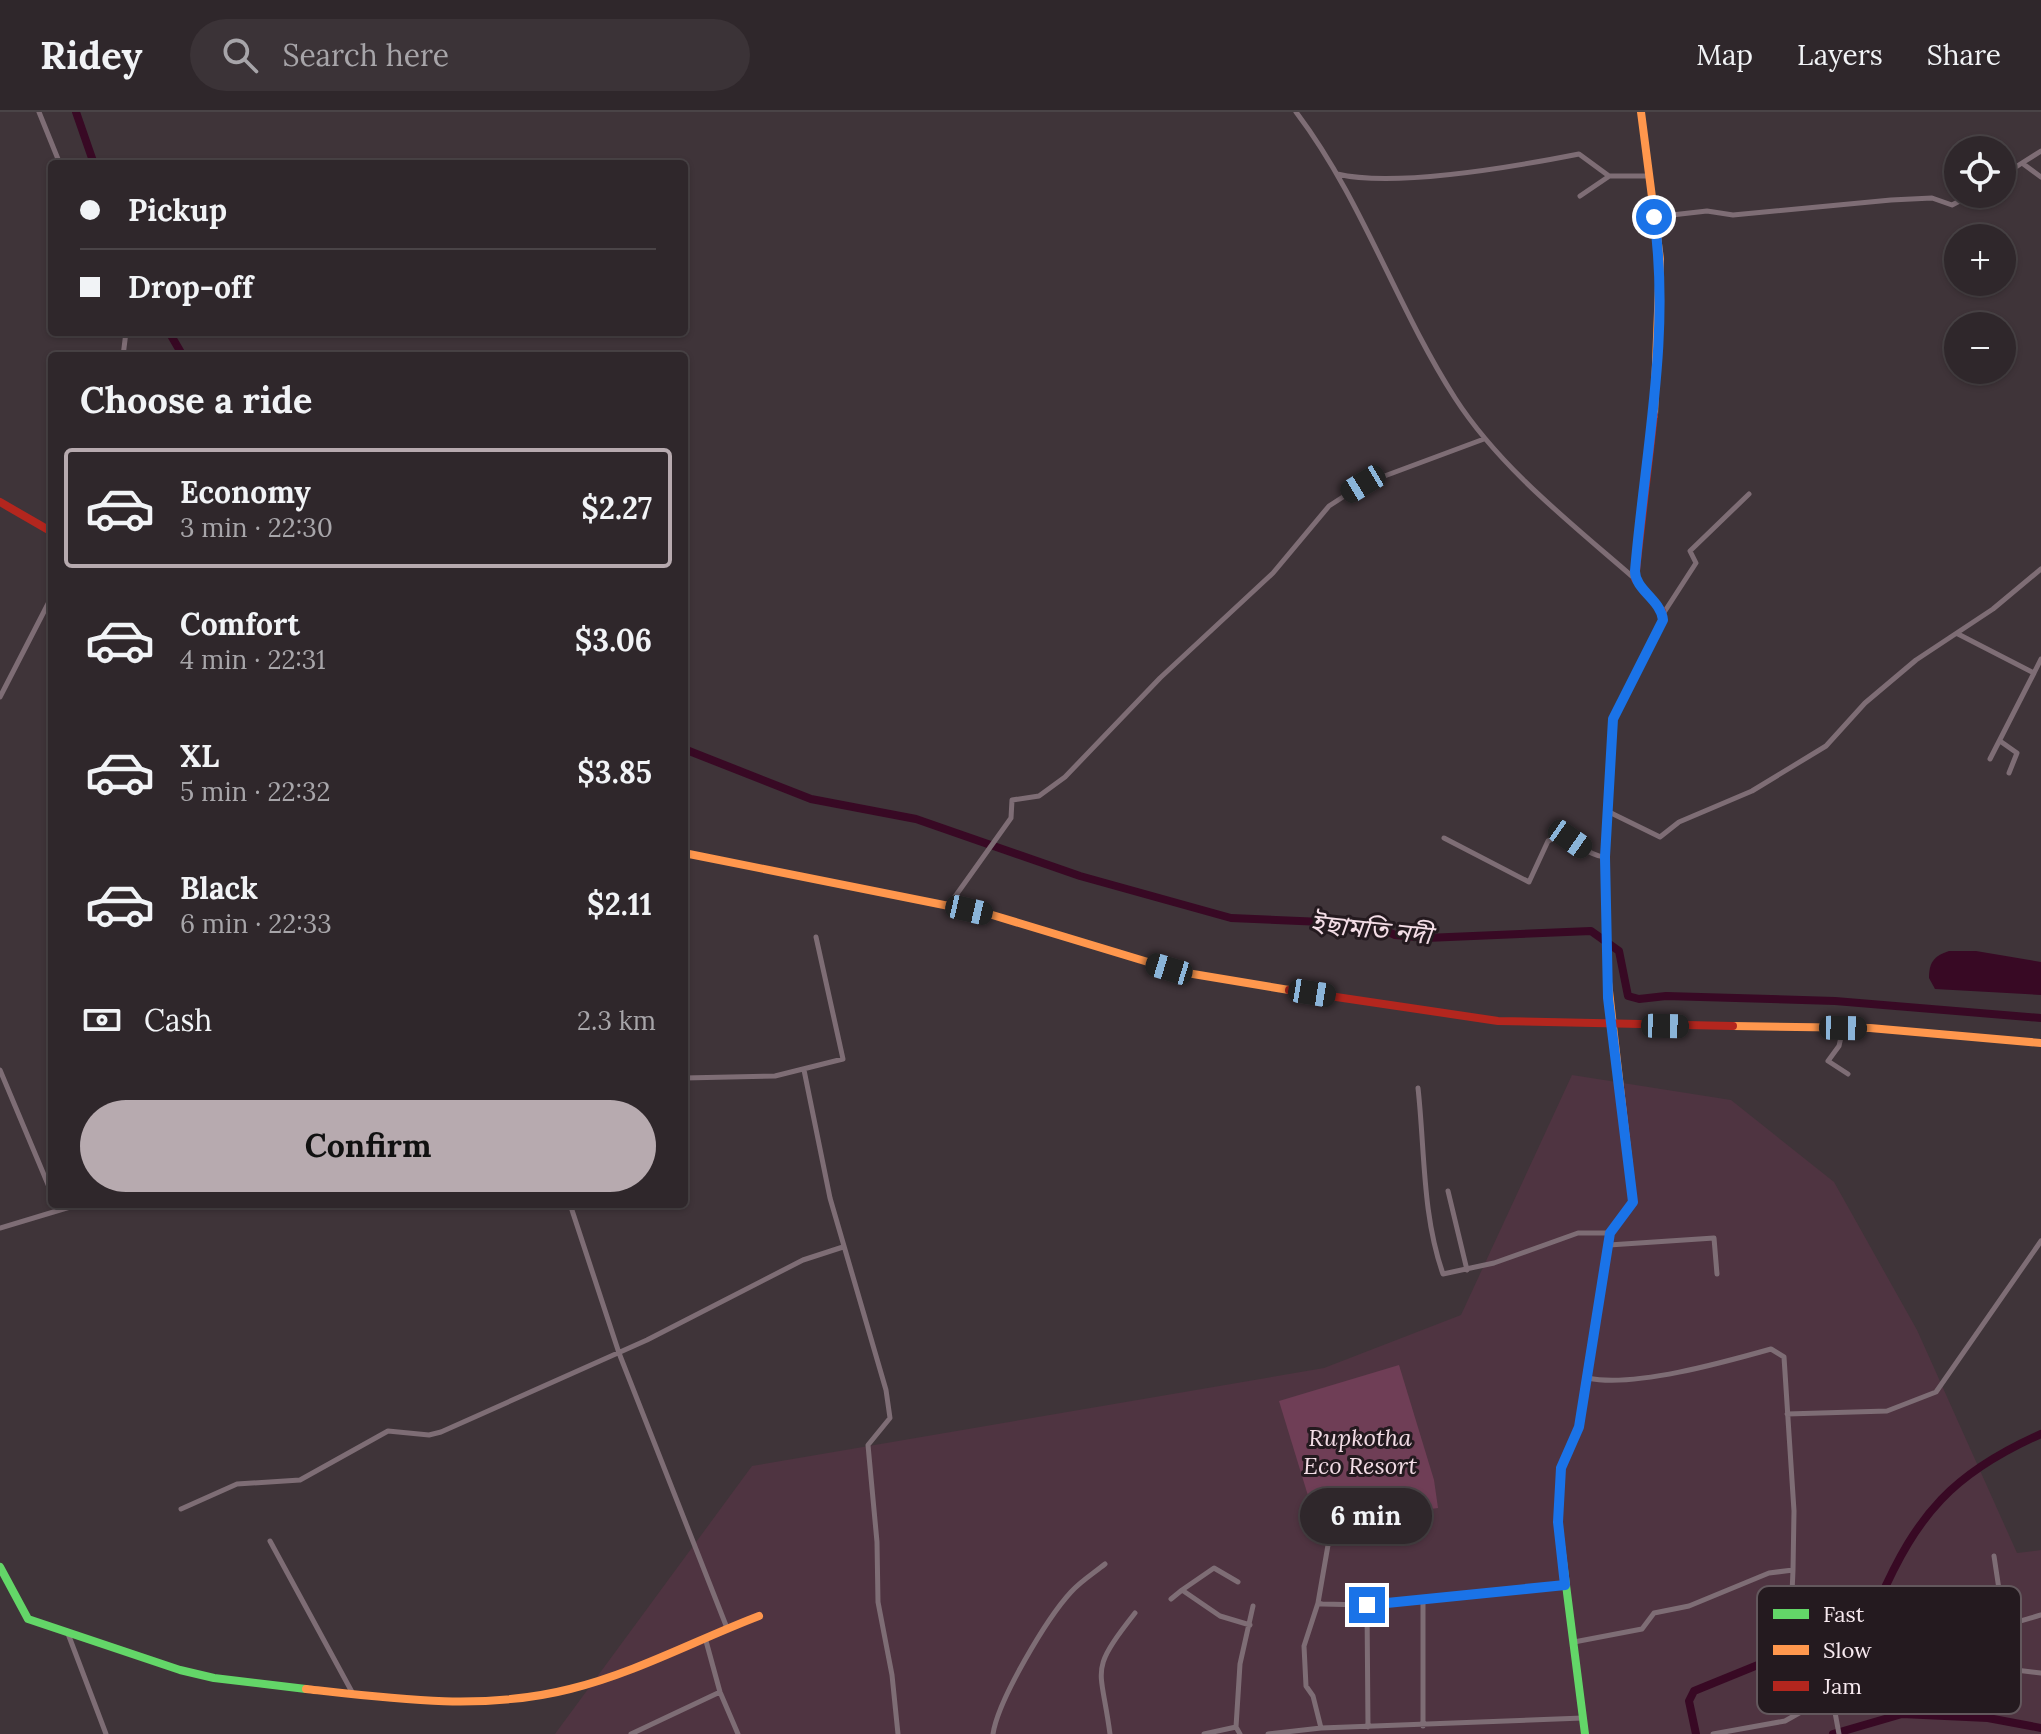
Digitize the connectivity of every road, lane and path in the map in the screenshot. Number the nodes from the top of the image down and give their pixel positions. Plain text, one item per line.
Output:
1 (39, 112) edge
2 (1296, 112) edge
3 (1641, 112) edge
4 (2041, 151) edge
5 (58, 160) edge
6 (2022, 163) junction
7 (2016, 167) edge
8 (1337, 174) junction
9 (1609, 176) junction
10 (1649, 176) junction
11 (2041, 177) edge
12 (1580, 196) dead end
13 (1944, 202) edge
14 (1654, 217) junction
15 (1484, 439) junction
16 (1749, 494) dead end
17 (0, 502) edge
18 (48, 530) edge
19 (2041, 569) edge
20 (1635, 579) junction
21 (48, 604) edge
22 (1663, 615) junction
23 (1958, 634) junction
24 (2041, 659) edge
25 (2034, 673) junction
26 (0, 697) edge
27 (2000, 741) junction
28 (1990, 759) dead end
29 (2009, 773) dead end
30 (1609, 812) junction
31 (1444, 838) dead end
32 (688, 854) edge
33 (1605, 857) junction
34 (949, 905) junction
35 (816, 937) dead end
36 (1611, 1025) junction
37 (1843, 1028) junction
38 (2041, 1043) edge
39 (0, 1070) edge
40 (804, 1070) junction
41 (1848, 1074) dead end
42 (688, 1078) edge
43 (1418, 1088) dead end
44 (48, 1184) edge
45 (1448, 1191) dead end
46 (59, 1208) edge
47 (69, 1208) edge
48 (571, 1208) edge
49 (60, 1211) junction
50 (0, 1228) edge
51 (1610, 1233) junction
52 (2041, 1241) edge
53 (1609, 1245) junction
54 (843, 1247) junction
55 (1467, 1270) junction
56 (1717, 1274) dead end
57 (619, 1353) junction
58 (1588, 1378) junction
59 (1787, 1414) junction
60 (181, 1509) dead end
61 (1332, 1522) dead end
62 (270, 1541) dead end
63 (1994, 1556) dead end
64 (1105, 1564) dead end
65 (0, 1567) edge
66 (1793, 1570) junction
67 (1238, 1582) dead end
68 (1565, 1585) junction
69 (1792, 1586) edge
70 (1998, 1586) edge
71 (1182, 1590) junction
72 (1171, 1599) dead end
73 (1423, 1600) junction
74 (1318, 1603) junction
75 (1367, 1605) junction
76 (1253, 1606) dead end
77 (1135, 1613) dead end
78 (2041, 1615) edge
79 (759, 1616) dead end
80 (2021, 1621) edge
81 (1250, 1625) junction
82 (727, 1628) junction
83 (67, 1631) junction
84 (706, 1641) junction
85 (1574, 1642) junction
86 (2021, 1671) edge
87 (2041, 1673) edge
88 (352, 1692) junction
89 (720, 1692) junction
90 (1797, 1714) edge
91 (1835, 1714) edge
92 (1583, 1718) junction
93 (1423, 1726) junction
94 (1236, 1727) junction
95 (1368, 1727) junction
96 (1321, 1728) junction
97 (1288, 1732) edge
98 (106, 1734) edge
99 (631, 1734) edge
100 (738, 1734) edge
101 (898, 1734) edge
102 (993, 1734) edge
103 (1110, 1734) edge
104 (1204, 1734) edge
105 (1240, 1734) edge
106 (1268, 1734) edge
107 (1585, 1734) edge
108 (1713, 1734) edge
109 (1839, 1734) edge

1 - 5 street
2 - 8 street
3 - 10 street
4 - 6 street
6 - 7 street
6 - 11 street
8 - 9 street
8 - 15 street
9 - 10 street
9 - 12 street
10 - 14 street
13 - 14 street
14 - 20 street
15 - 20 street
15 - 34 street
16 - 22 street
17 - 18 street
19 - 23 street
20 - 22 street
21 - 26 street
22 - 30 street
23 - 25 street
23 - 30 street
24 - 25 street
25 - 27 street
27 - 28 street
27 - 29 street
30 - 33 street
31 - 33 street
32 - 34 street
33 - 36 street
34 - 36 street
35 - 40 street
36 - 37 street
36 - 51 street
37 - 38 street
37 - 41 street
39 - 44 street
40 - 42 street
40 - 54 street
43 - 55 street
45 - 55 street
46 - 49 street
47 - 49 street
48 - 57 street
49 - 50 street
51 - 53 street
51 - 55 street
52 - 59 street
53 - 56 street
53 - 58 street
54 - 57 street
54 - 101 street
57 - 60 street
57 - 82 street
58 - 59 street
58 - 68 street
59 - 66 street
61 - 74 street
62 - 88 street
63 - 70 street
64 - 102 street
65 - 83 street
66 - 69 street
66 - 85 street
67 - 71 street
68 - 73 street
68 - 85 street
71 - 72 street
71 - 81 street
73 - 75 street
73 - 93 street
74 - 75 street
74 - 96 street
75 - 95 street
76 - 81 street
77 - 103 street
78 - 80 street
79 - 82 street
81 - 94 street
82 - 84 street
83 - 88 street
83 - 98 street
84 - 88 street
84 - 89 street
85 - 92 street
86 - 87 street
89 - 99 street
89 - 100 street
90 - 108 street
91 - 109 street
92 - 93 street
92 - 107 street
93 - 95 street
94 - 104 street
94 - 105 street
95 - 96 street
96 - 97 street
97 - 106 street

